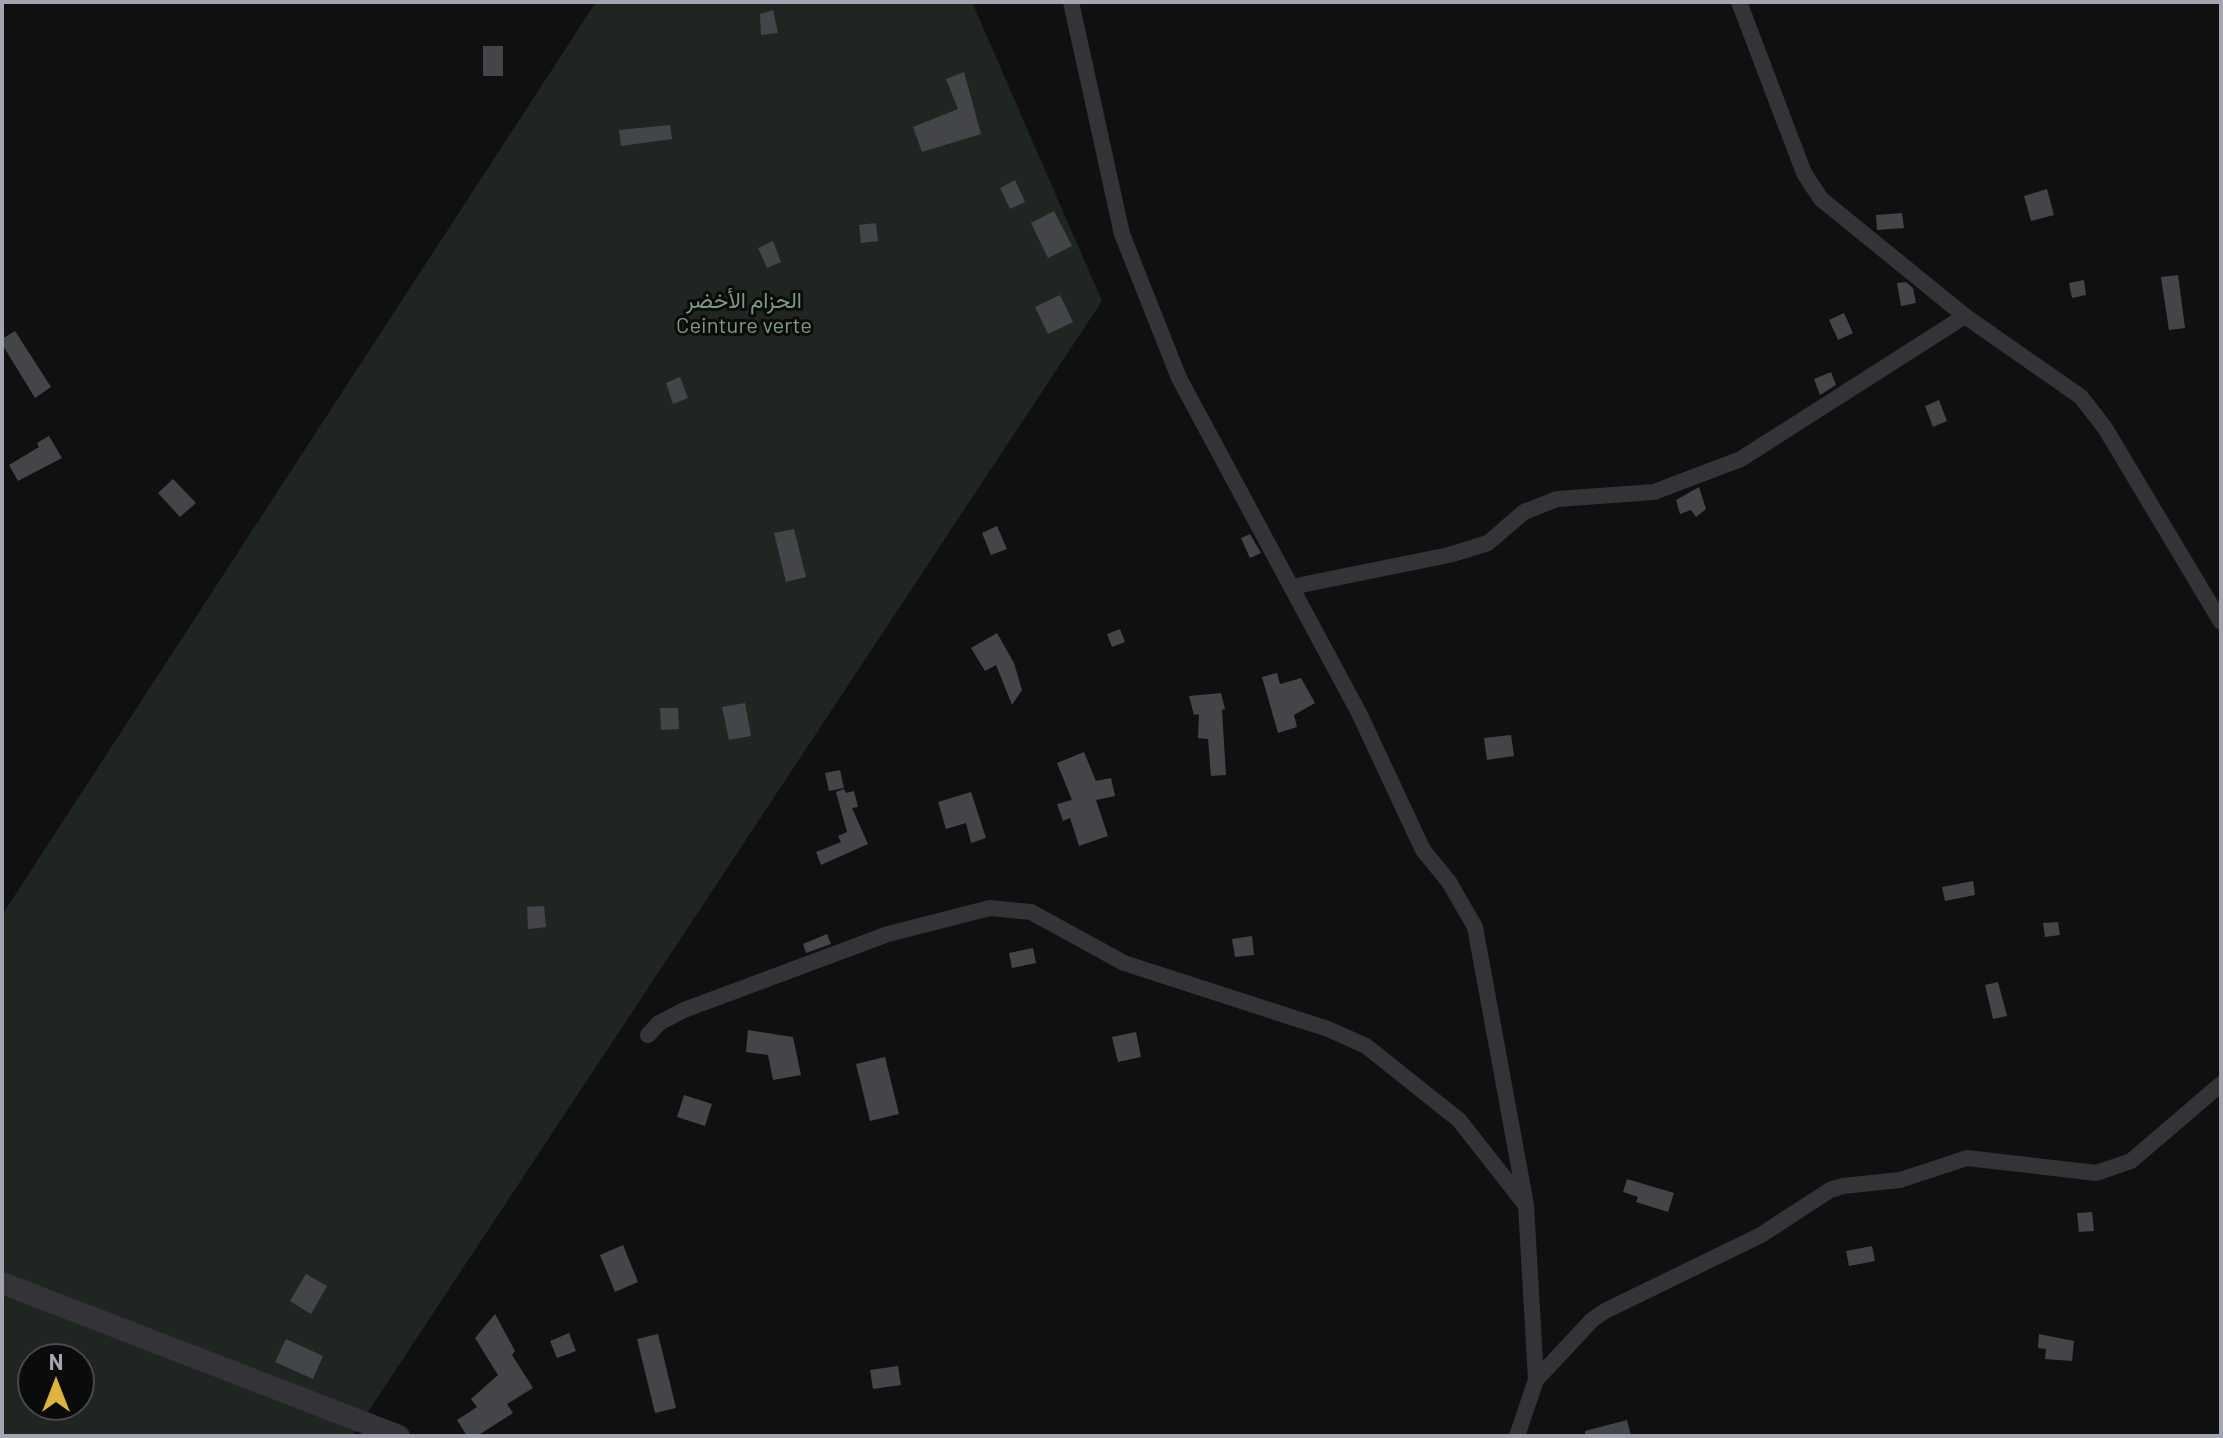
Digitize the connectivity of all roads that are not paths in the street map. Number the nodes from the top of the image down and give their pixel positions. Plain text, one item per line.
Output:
1 (1071, 2) edge
2 (1739, 2) edge
3 (1965, 316) junction
4 (1291, 587) junction
5 (2221, 622) edge
6 (648, 1035) dead end
7 (2221, 1084) edge
8 (1526, 1205) junction
9 (2, 1283) edge
10 (1536, 1380) junction
11 (399, 1436) edge
12 (1517, 1436) edge

1 - 4 street
2 - 3 street
3 - 4 street
3 - 5 street
4 - 8 street
6 - 8 street
7 - 10 street
8 - 10 street
9 - 11 street
10 - 12 street

